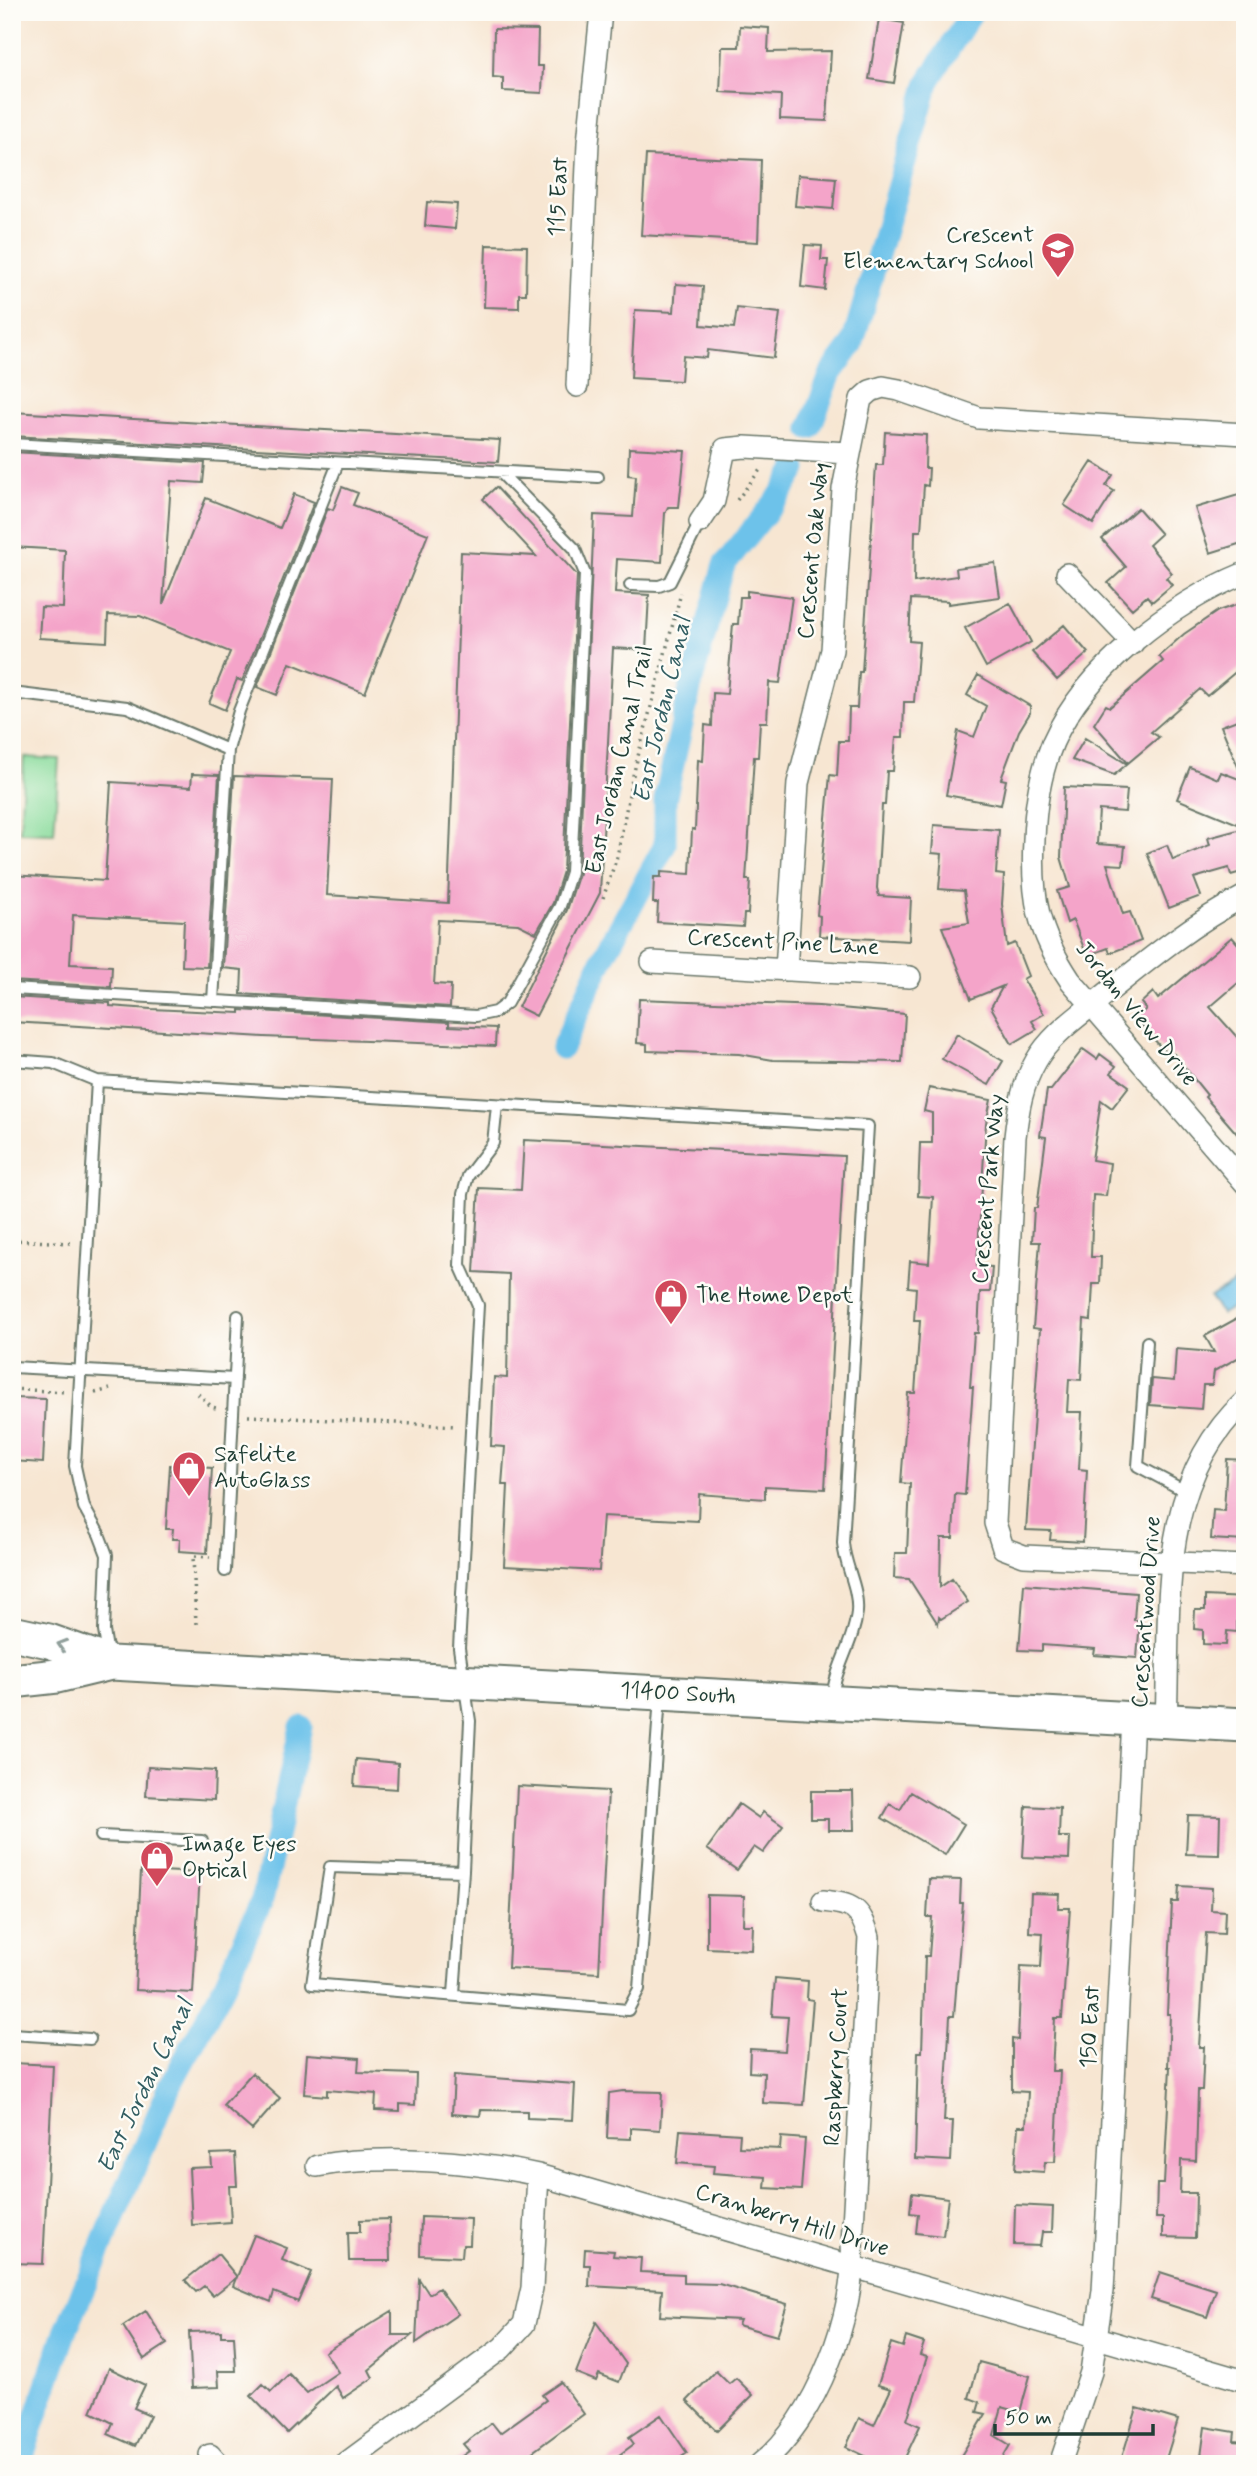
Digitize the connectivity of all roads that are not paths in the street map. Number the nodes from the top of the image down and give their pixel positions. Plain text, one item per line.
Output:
1 (601, 12) edge
2 (577, 386) dead end
3 (1245, 434) edge
4 (12, 444) edge
5 (848, 453) junction
6 (338, 463) junction
7 (500, 472) junction
8 (598, 477) dead end
9 (700, 522) joint
10 (1245, 573) edge
11 (1067, 574) dead end
12 (629, 585) dead end
13 (1133, 643) junction
14 (12, 693) edge
15 (228, 750) junction
16 (1245, 896) edge
17 (652, 962) dead end
18 (786, 970) junction
19 (910, 977) dead end
20 (12, 989) edge
21 (213, 1001) junction
22 (1092, 1006) junction
23 (12, 1060) edge
24 (97, 1082) junction
25 (497, 1105) junction
26 (1245, 1182) edge
27 (238, 1316) dead end
28 (1147, 1342) dead end
29 (12, 1367) edge
30 (80, 1370) junction
31 (235, 1379) junction
32 (1245, 1401) edge
33 (1185, 1490) junction
34 (1173, 1563) junction
35 (1245, 1566) edge
36 (225, 1571) dead end
37 (12, 1633) edge
38 (111, 1663) junction
39 (12, 1681) edge
40 (464, 1682) junction
41 (660, 1693) junction
42 (832, 1703) junction
43 (1133, 1719) junction
44 (1166, 1721) junction
45 (1245, 1725) edge
46 (101, 1836) dead end
47 (202, 1842) dead end
48 (463, 1871) junction
49 (823, 1901) dead end
50 (454, 1994) junction
51 (12, 2034) edge
52 (90, 2039) dead end
53 (317, 2166) dead end
54 (538, 2175) junction
55 (853, 2267) junction
56 (1097, 2337) junction
57 (1245, 2381) edge
58 (345, 2464) edge
59 (760, 2464) edge
60 (1060, 2464) edge

1 - 2 street, 115 East
3 - 5 street, Crescent Oak Way
4 - 6 lane
5 - 9 street
5 - 18 street, Crescent Oak Way
6 - 7 lane
6 - 15 lane
7 - 8 lane
7 - 21 lane
9 - 12 lane
10 - 13 street, Jordan View Drive
11 - 13 street
13 - 22 street, Jordan View Drive
14 - 15 lane
15 - 21 lane
16 - 22 street, Crescent Park Way
17 - 18 street, Crescent Pine Lane
18 - 19 street, Crescent Pine Lane
20 - 21 lane
22 - 26 street, Jordan View Drive
22 - 34 street, Crescent Park Way
23 - 24 lane
24 - 25 lane
24 - 30 lane
25 - 40 lane
25 - 42 lane
27 - 31 lane
28 - 33 lane
29 - 30 lane
30 - 31 lane
30 - 38 lane
31 - 36 lane
32 - 33 street, Crescentwood Drive
33 - 34 street, Crescentwood Drive
34 - 35 street
34 - 44 street, Crescentwood Drive
38 -> 37 main road, 11400 South
38 - 39 main road, 11400 South
38 - 40 main road, 11400 South
40 - 41 main road, 11400 South
40 - 48 lane
41 - 42 main road, 11400 South
41 - 50 lane
42 - 43 main road, 11400 South
43 - 44 main road, 11400 South
43 - 56 street, 150 East
44 - 45 main road, 11400 South
46 - 47 lane
48 - 50 lane
48 - 50 lane
49 - 55 street, Raspberry Court
51 - 52 lane
53 - 54 street, Cranberry Hill Drive
54 - 55 street, Cranberry Hill Drive
54 - 58 street
55 - 56 street, Cranberry Hill Drive
55 - 59 street
56 - 57 street, Cranberry Hill Drive
56 - 60 street, 150 East

